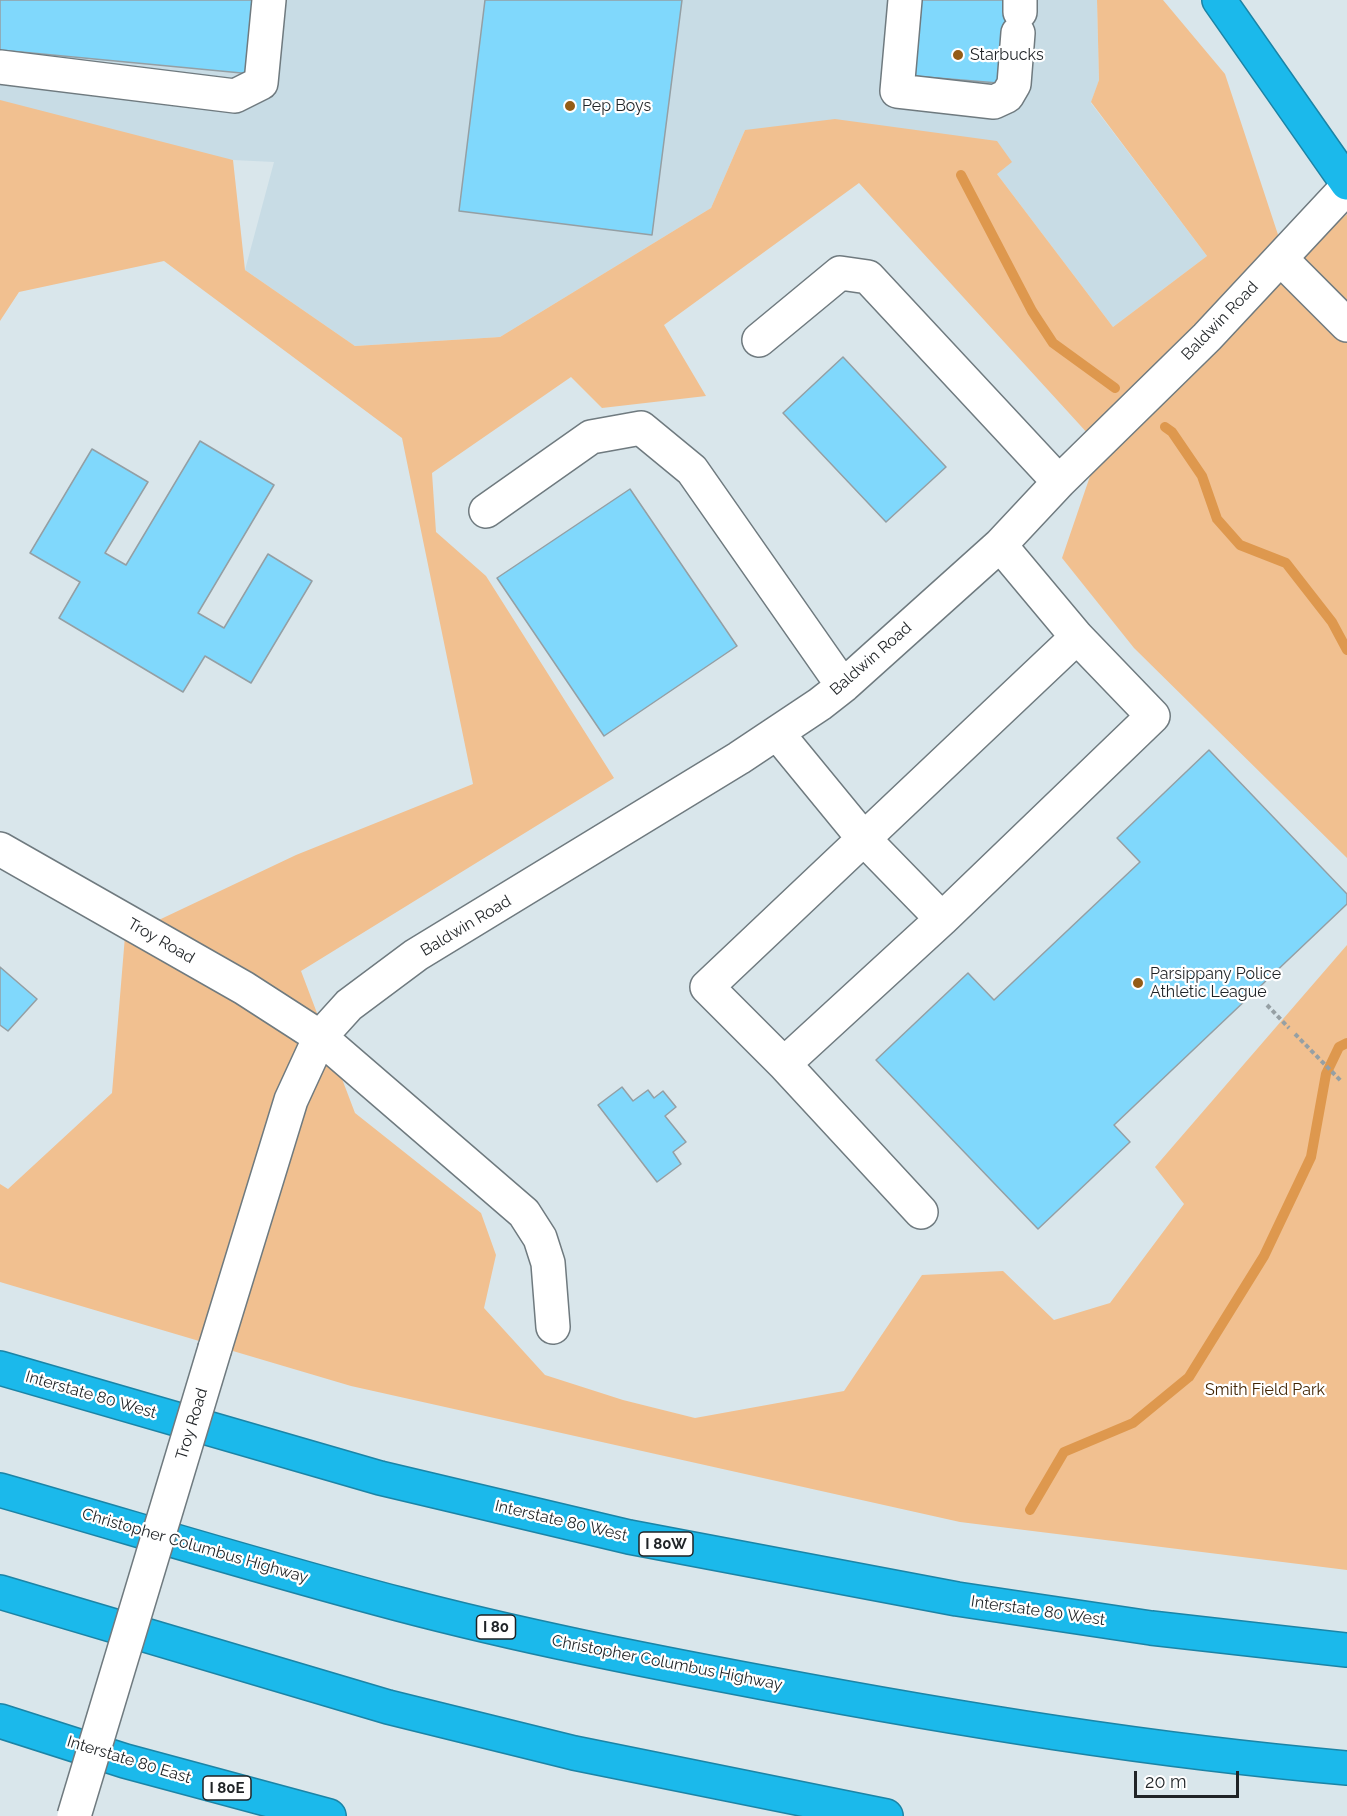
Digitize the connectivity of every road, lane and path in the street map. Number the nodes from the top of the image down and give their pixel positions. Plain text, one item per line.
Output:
1 (269, 0) edge
2 (905, 0) edge
3 (1219, 0) edge
4 (1019, 15) edge
5 (0, 67) edge
6 (1347, 185) edge
7 (1281, 259) junction
8 (1347, 325) edge
9 (759, 340) dead end
10 (1059, 482) junction
11 (486, 512) dead end
12 (1000, 544) junction
13 (1077, 637) junction
14 (843, 686) junction
15 (777, 733) junction
16 (864, 839) junction
17 (0, 849) edge
18 (942, 919) junction
19 (1267, 1005) dead end
20 (1289, 1028) dead end
21 (1295, 1034) dead end
22 (320, 1037) junction
23 (784, 1064) junction
24 (1342, 1082) dead end
25 (921, 1212) dead end
26 (553, 1327) dead end
27 (0, 1368) edge
28 (0, 1490) edge
29 (0, 1592) edge
30 (1347, 1650) edge
31 (0, 1721) edge
32 (1347, 1768) edge
33 (74, 1816) edge
34 (329, 1816) edge
35 (886, 1816) edge

1 - 5 street
2 - 4 street
3 - 6 highway
6 - 7 street, Baldwin Road
7 - 8 street
7 - 10 street, Baldwin Road
9 - 10 street
10 - 12 street, Baldwin Road
11 - 14 street
12 - 13 street
12 - 14 street, Baldwin Road
13 - 16 street
13 - 18 street
14 - 15 street, Baldwin Road
15 - 16 street
15 - 22 street, Baldwin Road
16 - 18 street
16 - 23 street
17 - 22 street, Troy Road
18 - 23 street
19 - 20 path
21 - 24 path
22 - 26 street, Troy Road
22 - 33 street, Troy Road, bridge
23 - 25 street
27 - 30 highway, Interstate 80 West / I 80W
28 - 32 highway, Christopher Columbus Highway / I 80
29 - 35 highway
31 - 34 highway, Interstate 80 East / I 80E

